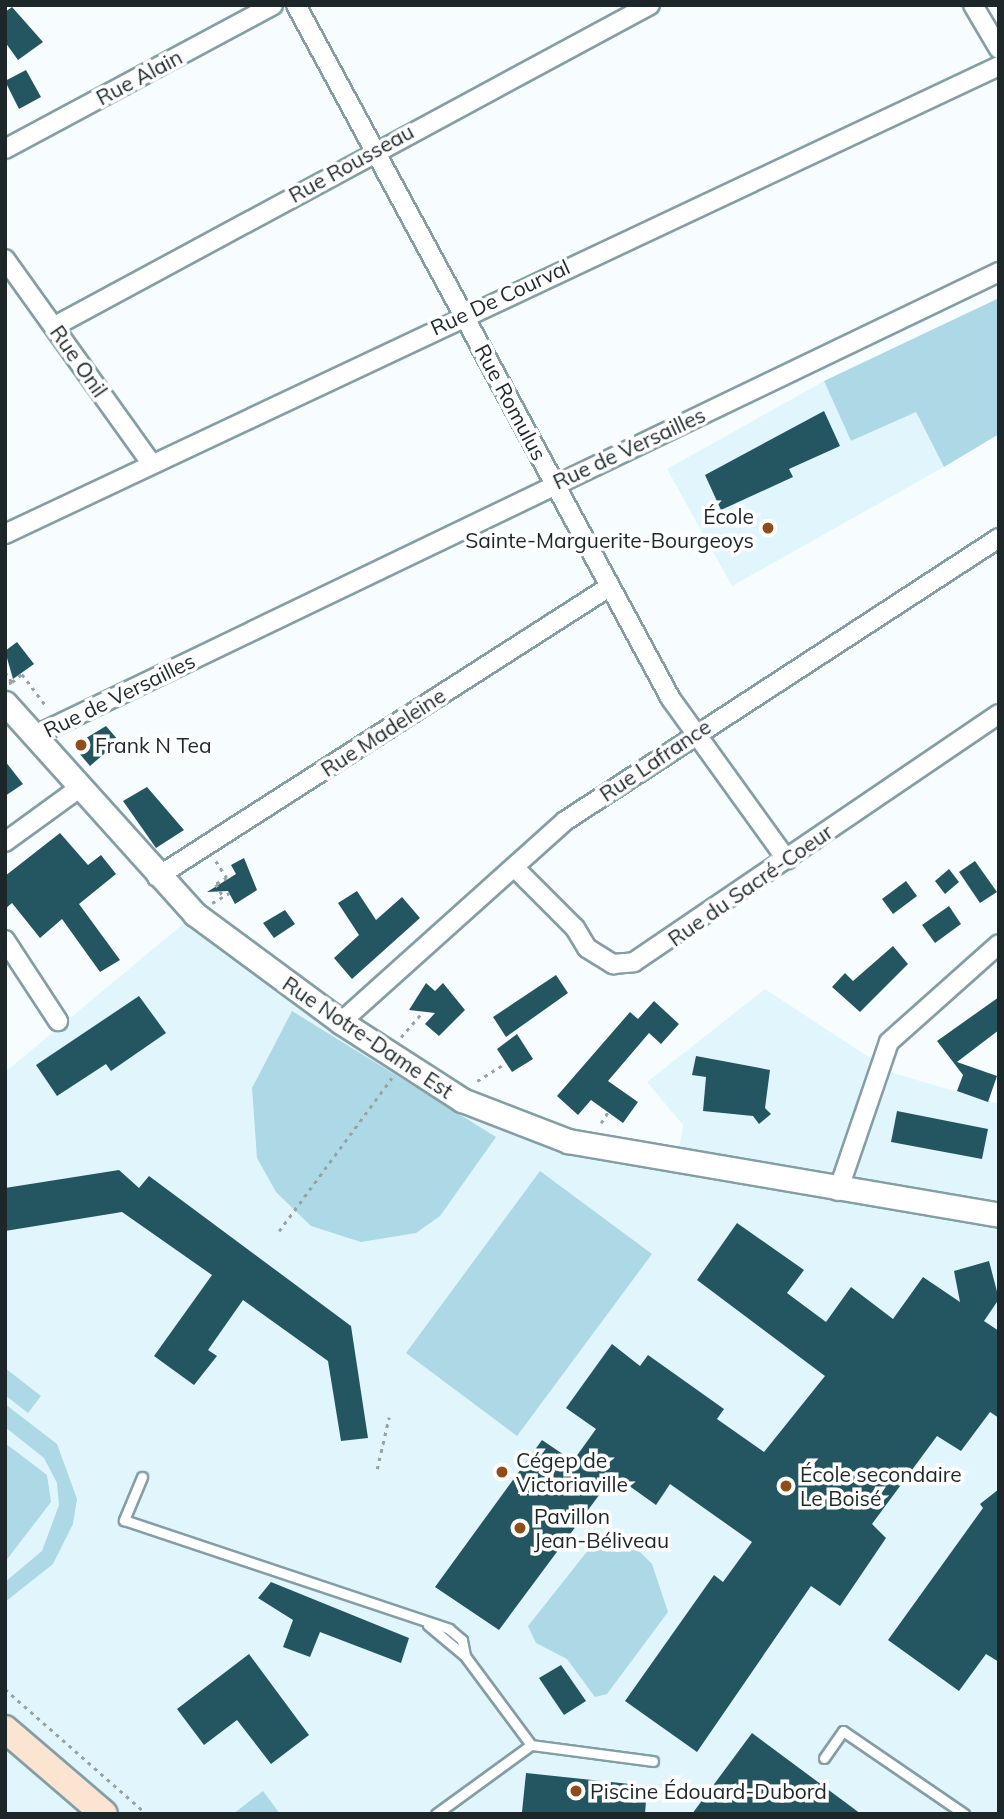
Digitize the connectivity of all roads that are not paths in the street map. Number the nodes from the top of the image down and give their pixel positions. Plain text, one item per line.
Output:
1 (274, 5) edge
2 (296, 5) edge
3 (650, 5) edge
4 (974, 5) edge
5 (999, 49) edge
6 (999, 66) edge
7 (5, 149) edge
8 (375, 149) junction
9 (5, 259) edge
10 (999, 272) edge
11 (463, 314) junction
12 (55, 326) junction
13 (152, 464) junction
14 (554, 483) junction
15 (5, 534) edge
16 (999, 538) edge
17 (610, 587) junction
18 (9, 692) edge
19 (999, 715) edge
20 (695, 732) junction
21 (34, 736) junction
22 (78, 789) junction
23 (5, 842) edge
24 (787, 860) junction
25 (514, 867) junction
26 (157, 877) junction
27 (5, 940) edge
28 (999, 944) edge
29 (58, 1021) dead end
30 (341, 1022) junction
31 (838, 1191) junction
32 (999, 1215) edge
33 (142, 1477) dead end
34 (5, 1730) edge
35 (531, 1745) junction
36 (824, 1758) dead end
37 (653, 1761) dead end
38 (104, 1814) edge
39 (436, 1814) edge
40 (964, 1814) edge

1 - 7 street, Rue Alain
2 - 8 street, Rue Romulus
3 - 8 street, Rue Rousseau
4 - 5 street
6 - 11 street, Rue De Courval
8 - 11 street, Rue Romulus
8 - 12 street, Rue Rousseau
9 - 12 street, Rue Onil
10 - 14 street, Rue de Versailles
11 - 13 street, Rue De Courval
11 - 14 street, Rue Romulus
12 - 13 street, Rue Onil
13 - 15 street, Rue De Courval
14 - 17 street, Rue Romulus
14 - 21 street, Rue de Versailles
16 - 20 street, Rue Lafrance
17 - 20 street, Rue Romulus
17 - 26 street, Rue Madeleine
18 - 21 street, Rue Notre-Dame Est
19 - 24 street, Rue du Sacré-Coeur
20 - 24 street, Rue Romulus
20 - 25 street, Rue Lafrance
21 - 22 street, Rue Notre-Dame Est
22 - 23 street
22 - 26 street, Rue Notre-Dame Est
24 - 25 street, Rue du Sacré-Coeur
25 - 30 street, Rue Lafrance
26 - 30 street, Rue Notre-Dame Est
27 - 29 street
28 - 31 street
30 - 31 street, Rue Notre-Dame Est
31 - 32 street, Rue Notre-Dame Est
33 - 35 lane
34 - 38 main road
35 - 37 lane
35 - 39 lane
36 - 40 lane

